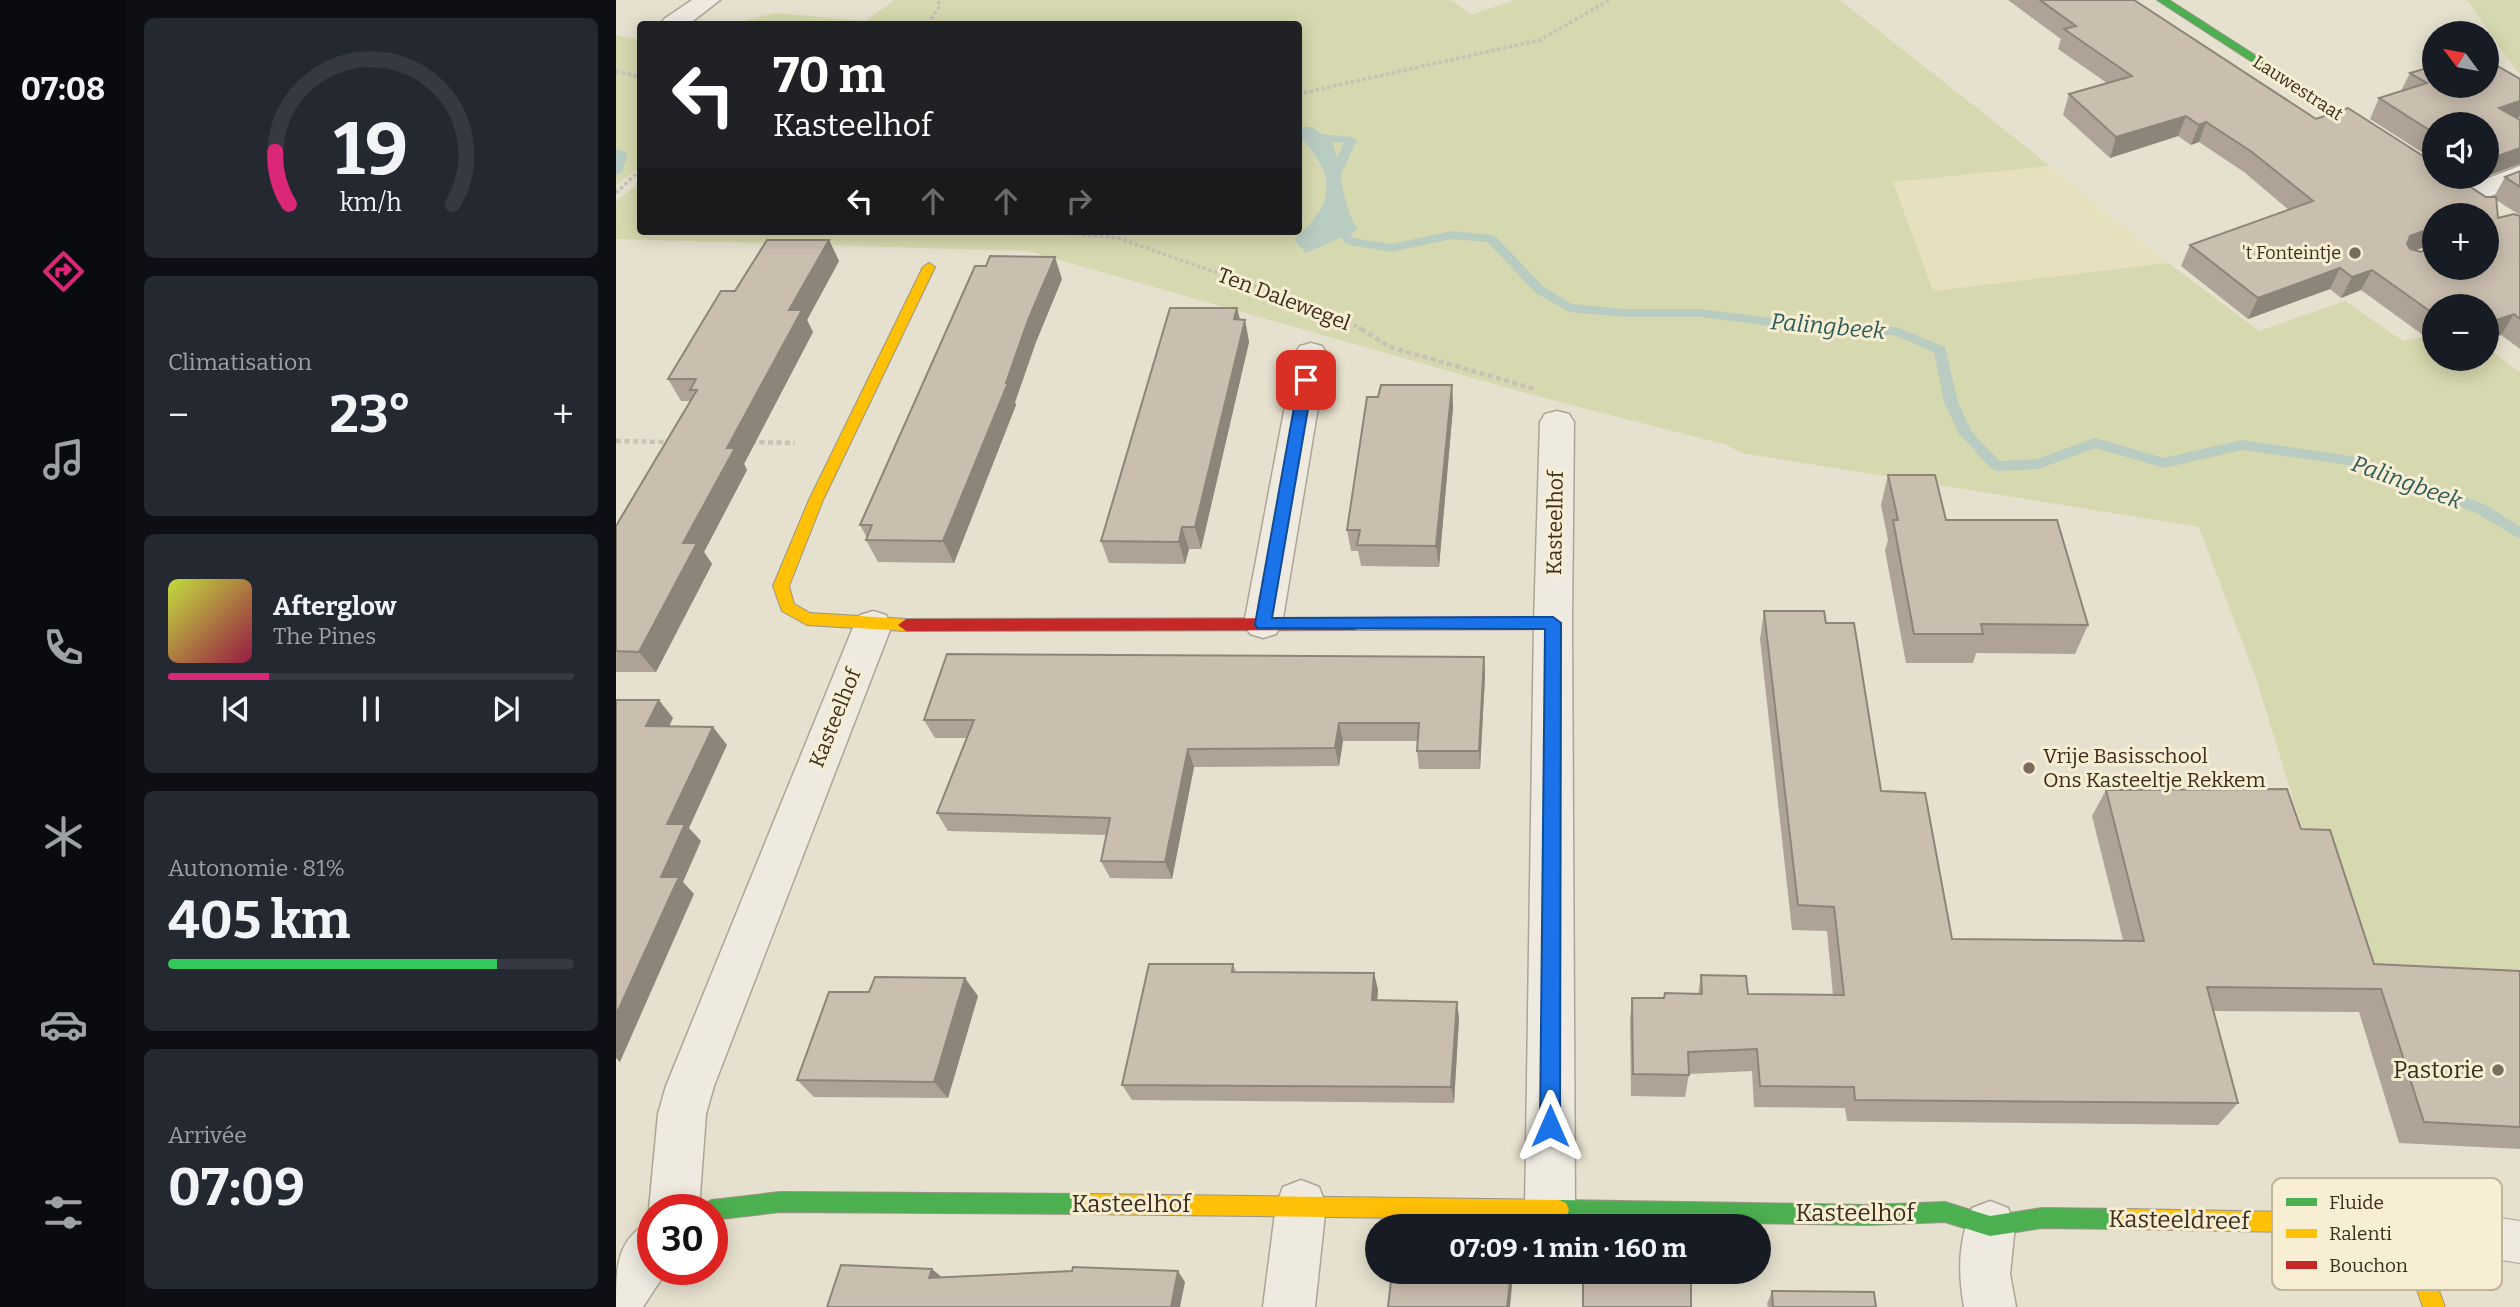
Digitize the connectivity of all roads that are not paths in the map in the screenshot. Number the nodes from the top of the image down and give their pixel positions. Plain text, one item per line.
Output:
1 (708, 0) edge
2 (2162, 0) edge
3 (677, 21) edge
4 (2422, 167) edge
5 (2520, 174) edge
6 (2499, 178) edge
7 (929, 267) dead end
8 (1311, 354) dead end
9 (1550, 407) road end
10 (1553, 623) junction
11 (1263, 624) junction
12 (873, 625) junction
13 (675, 1194) edge
14 (1301, 1205) junction
15 (728, 1208) edge
16 (1550, 1210) junction
17 (2272, 1222) edge
18 (1990, 1226) junction
19 (2502, 1239) edge
20 (2520, 1242) edge
21 (637, 1270) edge
22 (2428, 1290) edge
23 (616, 1301) edge
24 (1289, 1307) edge
25 (1990, 1307) edge
26 (2434, 1307) edge

1 - 3 street
2 - 4 street, Lauwestraat
5 - 6 street, Lauwestraat
7 - 12 street
8 - 11 street
9 - 10 street, Kasteelhof
10 - 11 street
10 - 16 street, Kasteelhof
11 - 12 street
12 - 13 street, Kasteelhof
14 - 15 street, Kasteelhof
14 - 16 street, Kasteelhof
14 - 24 street
16 - 18 street, Kasteelhof
17 - 18 street, Kasteeldreef
18 - 25 street
19 - 20 lane
21 - 23 street
22 - 26 street

